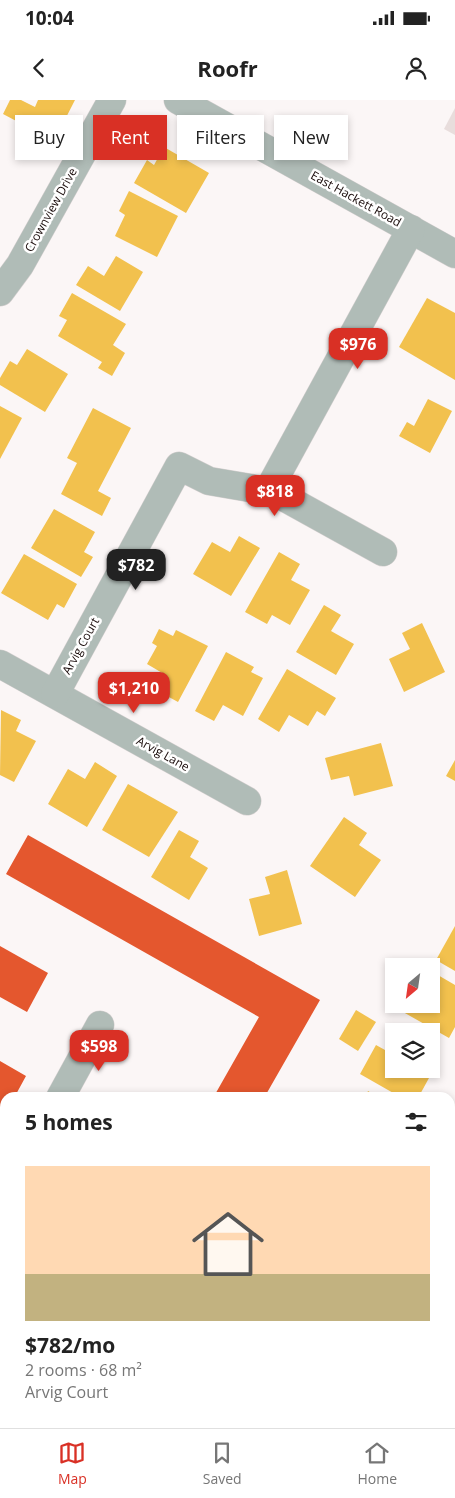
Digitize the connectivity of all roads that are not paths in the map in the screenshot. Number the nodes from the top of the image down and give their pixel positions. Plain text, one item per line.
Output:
1 (112, 100) edge
2 (178, 100) edge
3 (411, 229) junction
4 (455, 254) edge
5 (0, 292) edge
6 (268, 491) junction
7 (384, 552) dead end
8 (0, 664) edge
9 (55, 694) junction
10 (247, 801) dead end
11 (100, 1025) dead end
12 (63, 1092) edge

1 - 5 street, Crownview Drive
2 - 3 street, East Hackett Road
3 - 4 street, East Hackett Road
3 - 6 street
6 - 7 street
6 - 9 street, Arvig Court
8 - 9 street, Arvig Lane
9 - 10 street, Arvig Lane
11 - 12 street

